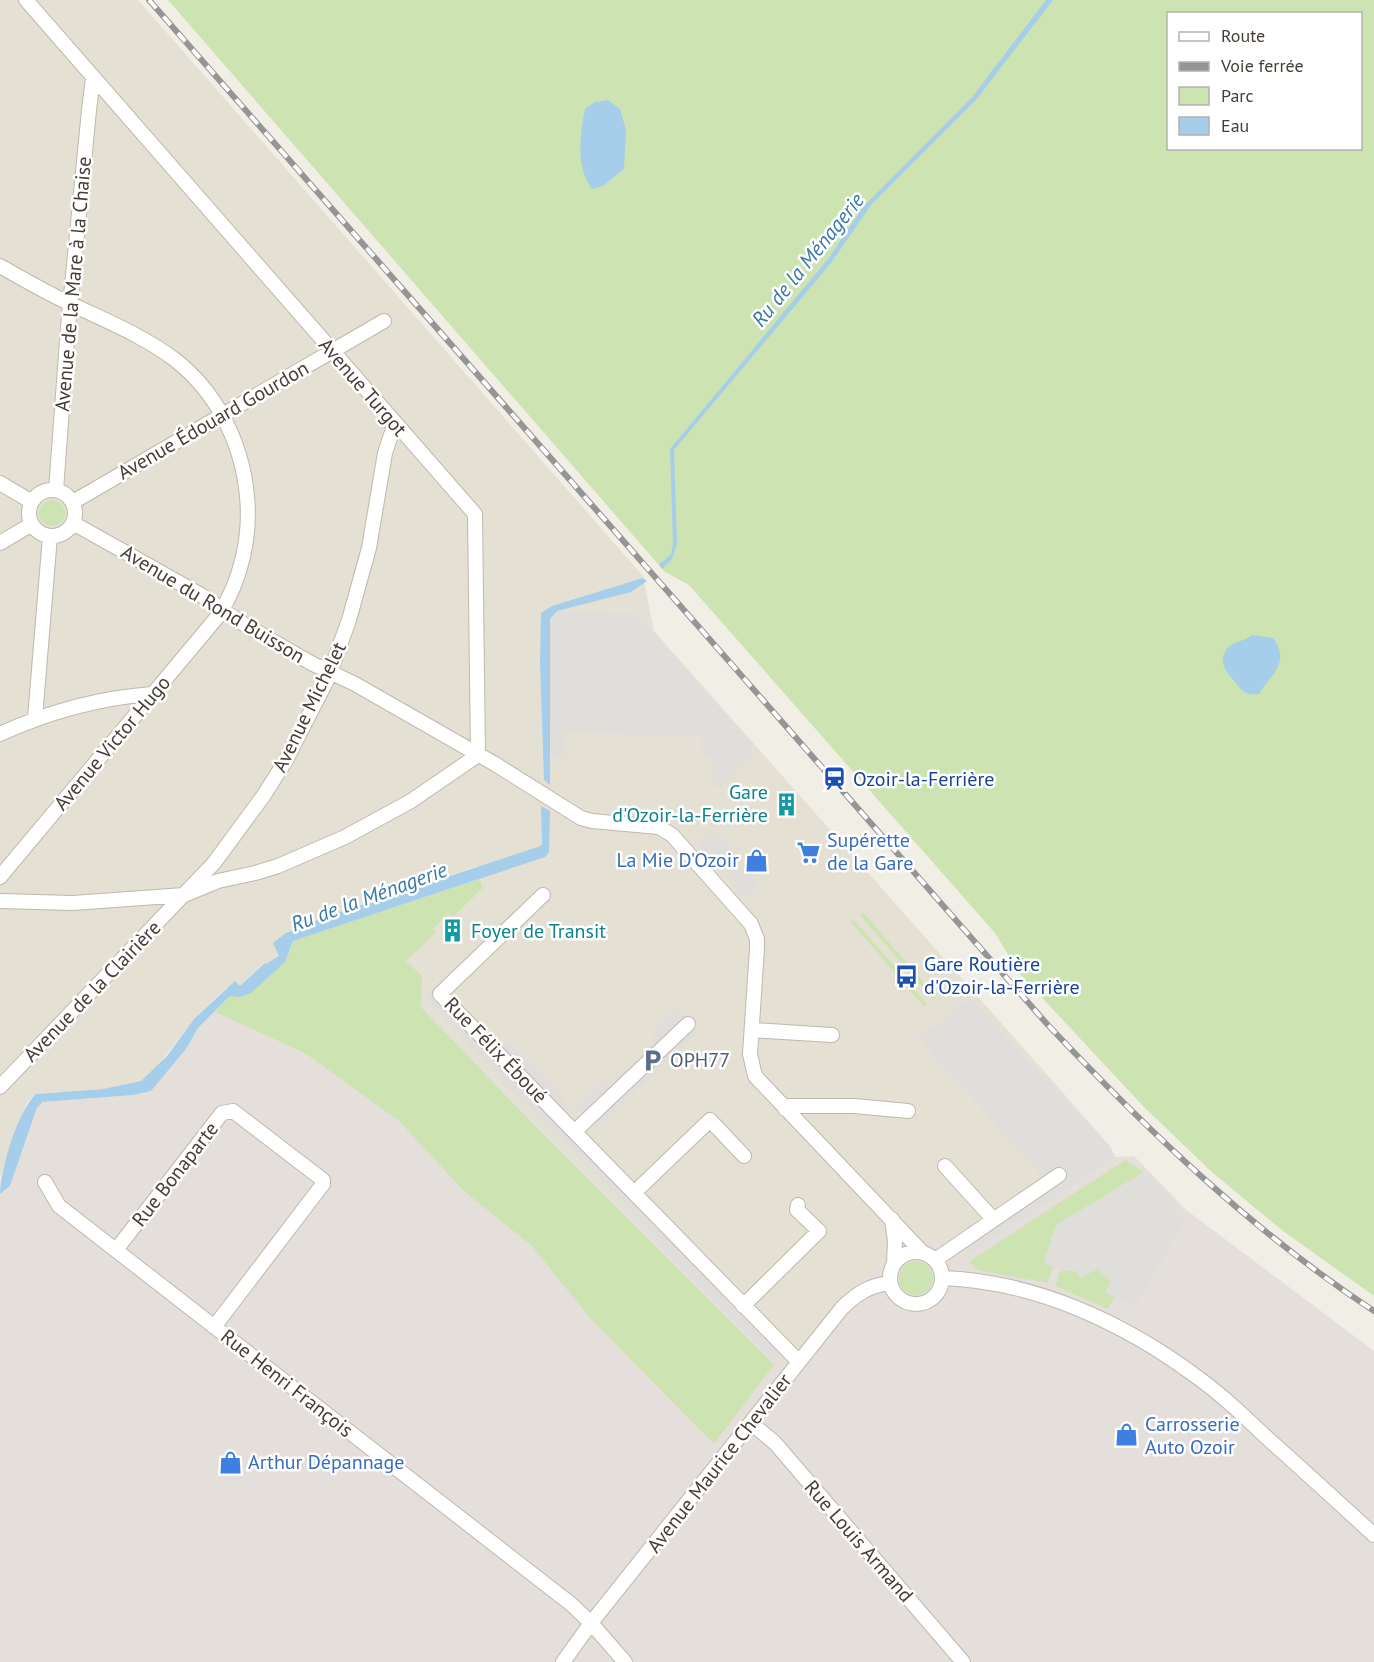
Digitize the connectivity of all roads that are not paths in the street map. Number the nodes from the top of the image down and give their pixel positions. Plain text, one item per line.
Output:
1 (26, 0) edge
2 (93, 78) junction
3 (0, 266) edge
4 (71, 304) junction
5 (384, 321) dead end
6 (332, 351) junction
7 (222, 414) junction
8 (395, 423) junction
9 (0, 483) edge
10 (56, 490) junction
11 (32, 502) junction
12 (73, 502) junction
13 (73, 523) junction
14 (32, 524) junction
15 (50, 536) junction
16 (0, 543) edge
17 (223, 609) junction
18 (330, 672) junction
19 (152, 694) junction
20 (35, 718) junction
21 (0, 734) edge
22 (478, 755) junction
23 (0, 877) edge
24 (184, 895) junction
25 (543, 895) dead end
26 (0, 901) edge
27 (688, 1024) dead end
28 (752, 1030) junction
29 (832, 1035) dead end
30 (0, 1087) edge
31 (785, 1109) junction
32 (908, 1111) dead end
33 (575, 1131) junction
34 (744, 1156) dead end
35 (945, 1166) dead end
36 (1059, 1175) dead end
37 (45, 1182) dead end
38 (635, 1192) junction
39 (798, 1205) dead end
40 (892, 1219) junction
41 (993, 1219) junction
42 (116, 1250) junction
43 (929, 1257) junction
44 (894, 1264) junction
45 (942, 1278) junction
46 (890, 1283) junction
47 (743, 1306) junction
48 (214, 1327) junction
49 (799, 1362) junction
50 (751, 1423) junction
51 (1374, 1535) edge
52 (591, 1623) junction
53 (563, 1662) edge
54 (625, 1662) edge
55 (963, 1662) edge

1 - 2 street, Avenue Turgot
2 - 4 street, Avenue de la Mare à la Chaise
2 - 6 street, Avenue Turgot
3 - 4 street, Avenue Victor Hugo
4 - 7 street, Avenue Victor Hugo
4 - 10 street, Avenue de la Mare à la Chaise
5 - 6 street, Avenue Édouard Gourdon
6 - 7 street, Avenue Édouard Gourdon
6 - 8 street, Avenue Turgot
7 - 12 street, Avenue Édouard Gourdon
7 - 17 street, Avenue Victor Hugo
8 - 18 street, Avenue Michelet
8 - 22 street, Avenue Turgot
9 - 11 street
10 - 11 street
10 - 12 street
11 - 14 street
12 - 13 street
13 - 15 street
13 - 17 street, Avenue du Rond Buisson
14 - 15 street
14 - 16 street
15 - 20 street
17 - 18 street, Avenue du Rond Buisson
17 - 19 street, Avenue Victor Hugo
18 - 22 street, Avenue du Rond Buisson
18 - 24 street, Avenue Michelet
19 - 20 street
19 - 23 street, Avenue Victor Hugo
20 - 21 street
22 - 24 street
22 - 28 street, Avenue du Rond Buisson
24 - 26 street
24 - 30 street, Avenue de la Clairière
25 - 33 street, Rue Félix Éboué
27 - 33 street
28 - 29 street
28 - 31 street, Avenue du Rond Buisson
31 - 32 street
31 - 40 street, Avenue du Rond Buisson
33 - 38 street, Rue Félix Éboué
34 - 38 street
35 - 41 street
36 - 41 street
37 - 42 street, Rue Henri François
38 - 47 street, Rue Félix Éboué
39 - 47 street
40 - 43 street, Avenue du Rond Buisson
40 - 44 street
41 - 43 street
42 - 48 street, Rue Henri François
42 - 48 street, Rue Bonaparte
43 - 44 street
43 - 45 street
44 - 46 street
45 - 46 street
45 - 51 street
46 - 49 street, Avenue Maurice Chevalier
47 - 49 street, Rue Félix Éboué
48 - 52 street, Rue Henri François
49 - 50 street, Avenue Maurice Chevalier
50 - 52 street, Avenue Maurice Chevalier
50 - 55 street, Rue Louis Armand
52 - 53 street, Avenue Maurice Chevalier
52 - 54 street, Rue Henri François

